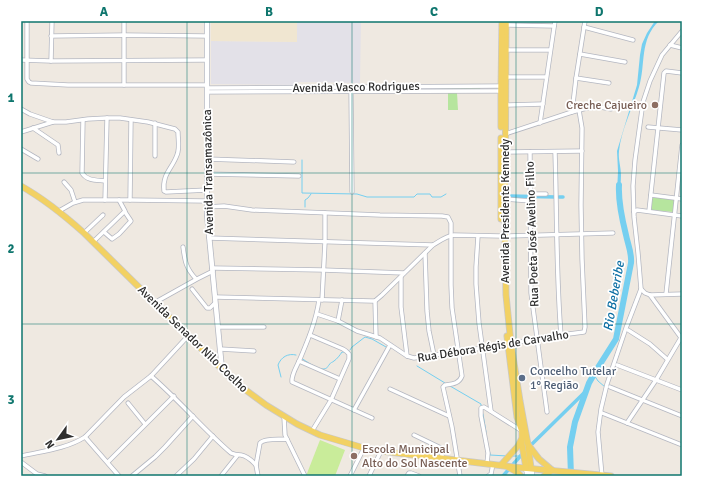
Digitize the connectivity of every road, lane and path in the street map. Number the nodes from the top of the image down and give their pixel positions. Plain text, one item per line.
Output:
1 (27, 21) edge
2 (52, 21) edge
3 (124, 21) edge
4 (207, 21) edge
5 (531, 21) edge
6 (555, 21) edge
7 (585, 21) edge
8 (505, 22) edge
9 (531, 26) junction
10 (554, 26) junction
11 (584, 27) junction
12 (682, 31) edge
13 (124, 35) junction
14 (52, 36) junction
15 (207, 36) junction
16 (633, 40) dead end
17 (670, 44) junction
18 (682, 48) edge
19 (506, 50) junction
20 (550, 50) junction
21 (580, 54) junction
22 (21, 60) edge
23 (27, 60) junction
24 (207, 60) junction
25 (52, 61) junction
26 (124, 61) junction
27 (625, 62) dead end
28 (682, 73) edge
29 (506, 77) junction
30 (546, 77) junction
31 (576, 78) junction
32 (609, 84) dead end
33 (124, 85) junction
34 (482, 86) junction
35 (351, 87) junction
36 (207, 88) junction
37 (233, 88) junction
38 (503, 88) junction
39 (482, 91) junction
40 (233, 92) junction
41 (352, 92) junction
42 (543, 104) junction
43 (505, 105) junction
44 (21, 109) edge
45 (611, 109) dead end
46 (576, 111) junction
47 (107, 118) junction
48 (83, 120) junction
49 (131, 120) junction
50 (53, 122) junction
51 (155, 123) junction
52 (540, 123) junction
53 (648, 127) dead end
54 (33, 128) junction
55 (658, 128) junction
56 (682, 130) edge
57 (21, 132) edge
58 (505, 134) junction
59 (682, 145) edge
60 (21, 149) edge
61 (582, 150) junction
62 (505, 152) junction
63 (530, 152) junction
64 (555, 152) junction
65 (59, 153) dead end
66 (154, 156) dead end
67 (38, 159) dead end
68 (207, 160) junction
69 (294, 162) dead end
70 (206, 174) junction
71 (299, 176) dead end
72 (105, 181) junction
73 (64, 182) dead end
74 (21, 186) edge
75 (206, 190) junction
76 (352, 192) dead end
77 (546, 194) dead end
78 (651, 195) junction
79 (531, 197) junction
80 (677, 198) junction
81 (505, 199) junction
82 (682, 199) edge
83 (105, 200) junction
84 (119, 200) junction
85 (130, 200) junction
86 (206, 201) junction
87 (75, 202) junction
88 (206, 207) junction
89 (59, 211) junction
90 (648, 211) junction
91 (125, 212) junction
92 (325, 212) junction
93 (634, 213) junction
94 (103, 215) dead end
95 (674, 215) junction
96 (682, 216) edge
97 (104, 232) junction
98 (84, 233) junction
99 (613, 234) dead end
100 (582, 235) junction
101 (450, 236) junction
102 (478, 236) junction
103 (503, 236) junction
104 (531, 236) junction
105 (556, 236) junction
106 (209, 238) junction
107 (93, 242) junction
108 (325, 242) junction
109 (433, 245) junction
110 (183, 247) dead end
111 (425, 254) junction
112 (213, 270) junction
113 (323, 270) junction
114 (402, 275) junction
115 (196, 279) junction
116 (192, 289) dead end
117 (641, 289) junction
118 (666, 294) junction
119 (682, 294) edge
120 (650, 295) junction
121 (215, 297) junction
122 (320, 300) junction
123 (342, 300) junction
124 (375, 301) junction
125 (154, 303) junction
126 (216, 303) junction
127 (317, 314) junction
128 (338, 321) junction
129 (218, 327) junction
130 (264, 327) dead end
131 (628, 330) dead end
132 (310, 335) junction
133 (560, 335) junction
134 (188, 336) junction
135 (376, 336) junction
136 (682, 337) edge
137 (537, 339) junction
138 (509, 344) junction
139 (390, 345) junction
140 (483, 348) junction
141 (220, 349) junction
142 (254, 351) dead end
143 (458, 352) junction
144 (434, 355) junction
145 (407, 356) junction
146 (668, 359) junction
147 (300, 361) junction
148 (617, 365) dead end
149 (222, 370) junction
150 (151, 376) junction
151 (340, 378) junction
152 (656, 380) junction
153 (610, 387) dead end
154 (390, 389) dead end
155 (682, 390) edge
156 (174, 396) junction
157 (330, 400) junction
158 (642, 401) junction
159 (517, 402) junction
160 (128, 403) dead end
161 (354, 410) junction
162 (491, 412) junction
163 (547, 412) dead end
164 (602, 413) dead end
165 (193, 416) junction
166 (449, 416) junction
167 (682, 416) edge
168 (284, 417) junction
169 (372, 418) dead end
170 (627, 423) junction
171 (145, 424) junction
172 (523, 430) junction
173 (312, 431) junction
174 (414, 435) dead end
175 (213, 436) junction
176 (86, 437) junction
177 (287, 439) junction
178 (525, 442) junction
179 (682, 445) edge
180 (364, 448) junction
181 (381, 451) junction
182 (528, 453) junction
183 (21, 456) edge
184 (237, 456) junction
185 (442, 458) junction
186 (457, 460) junction
187 (21, 462) edge
188 (108, 462) junction
189 (486, 464) junction
190 (493, 464) junction
191 (256, 465) junction
192 (503, 465) junction
193 (512, 468) junction
194 (529, 468) junction
195 (552, 470) junction
196 (408, 475) edge
197 (45, 476) edge
198 (119, 476) edge
199 (132, 476) edge
200 (176, 476) edge
201 (221, 476) edge
202 (258, 476) edge
203 (305, 476) edge
204 (350, 476) edge
205 (369, 476) edge
206 (419, 476) edge
207 (460, 476) edge
208 (488, 476) edge
209 (521, 476) edge
210 (528, 476) edge
211 (532, 476) edge
212 (544, 476) edge
213 (602, 476) edge
214 (611, 476) edge

1 - 23 street
2 - 14 street
3 - 13 street
4 - 15 street, Avenida Transamazônica
5 - 9 street
6 - 10 street
7 - 11 street
8 - 9 street
8 - 19 main road, Avenida Presidente Kennedy
8 - 38 main road, Avenida Presidente Kennedy
9 - 10 street
10 - 20 street
11 - 16 street
11 - 21 street
12 - 17 street
13 - 14 street
13 - 15 street
13 - 26 street
14 - 25 street
15 - 24 street, Avenida Transamazônica
17 - 18 street
17 - 93 street
19 - 20 street
19 - 29 main road, Avenida Presidente Kennedy
20 - 30 street
21 - 27 street
21 - 31 street
22 - 23 street
23 - 25 street
23 - 33 street
24 - 26 street
24 - 36 street, Avenida Transamazônica
25 - 26 street
26 - 33 street
28 - 55 street
29 - 30 street
29 - 38 main road, Avenida Presidente Kennedy
30 - 42 street
31 - 32 street
31 - 46 street
33 - 36 street
34 - 35 street, Avenida Vasco Rodrigues
34 - 38 street, Avenida Vasco Rodrigues
34 - 39 street
35 - 37 street, Avenida Vasco Rodrigues
35 - 41 street
36 - 37 street, Avenida Vasco Rodrigues
36 - 40 street, Avenida Vasco Rodrigues
36 - 68 street, Avenida Transamazônica
37 - 40 street
38 - 39 street, Avenida Vasco Rodrigues
38 - 43 main road, Avenida Presidente Kennedy
38 - 103 main road, Avenida Presidente Kennedy
39 - 41 street, Avenida Vasco Rodrigues
40 - 41 street, Avenida Vasco Rodrigues
41 - 76 street
42 - 43 street
42 - 52 street
43 - 58 main road, Avenida Presidente Kennedy
44 - 50 street
45 - 46 street
46 - 52 street
46 - 61 street
47 - 48 street
47 - 49 street
47 - 72 street
48 - 50 street
48 - 72 street
49 - 51 street
49 - 85 street
50 - 54 street
51 - 66 street
51 - 75 street
52 - 58 street
53 - 55 street
54 - 57 street
54 - 65 street
55 - 56 street
55 - 78 street
58 - 62 main road, Avenida Presidente Kennedy
59 - 80 street
60 - 67 street
61 - 64 street
61 - 100 street
62 - 63 street
62 - 81 main road, Avenida Presidente Kennedy
63 - 64 street
63 - 79 street, Rua Poeta José Avelino Filho
64 - 105 street
68 - 69 street
68 - 70 street, Avenida Transamazônica
70 - 71 street
70 - 75 street, Avenida Transamazônica
72 - 83 street
73 - 87 street
74 - 89 main road, Avenida Senador Nilo Coelho
75 - 86 street, Avenida Transamazônica
77 - 79 street
78 - 80 street
78 - 90 street
79 - 81 street
79 - 104 street, Rua Poeta José Avelino Filho
80 - 82 street
80 - 95 street
81 - 103 main road, Avenida Presidente Kennedy
83 - 84 street
83 - 87 street
84 - 85 street
84 - 91 street
85 - 86 street
86 - 88 street, Avenida Transamazônica
87 - 89 street
88 - 92 street
88 - 106 street, Avenida Transamazônica
89 - 98 main road, Avenida Senador Nilo Coelho
90 - 93 street
90 - 95 street
91 - 97 street
91 - 97 street
92 - 101 street
92 - 108 street
93 - 117 street
94 - 98 street
95 - 96 street
95 - 118 street
97 - 107 street
98 - 107 main road, Avenida Senador Nilo Coelho
99 - 100 street
100 - 105 street
100 - 133 street, Rua Débora Régis de Carvalho
101 - 102 street
101 - 109 street
101 - 143 street
102 - 103 street
102 - 140 street
103 - 104 street
103 - 138 main road, Avenida Presidente Kennedy
104 - 105 street
104 - 137 street, Rua Poeta José Avelino Filho
105 - 133 street
106 - 108 street
106 - 112 street, Avenida Transamazônica
107 - 125 main road, Avenida Senador Nilo Coelho
108 - 109 street
108 - 113 street
109 - 111 street
110 - 115 street
111 - 114 street
111 - 144 street
112 - 113 street
112 - 115 street
112 - 121 street, Avenida Transamazônica
113 - 114 street
113 - 122 street
114 - 124 street
114 - 145 street
115 - 125 street
116 - 126 street
117 - 120 street
117 - 213 street
118 - 119 street
118 - 120 street
120 - 136 street
121 - 122 street
121 - 126 street, Avenida Transamazônica
122 - 123 street
122 - 127 street
123 - 124 street
123 - 128 street
124 - 135 street
125 - 134 main road, Avenida Senador Nilo Coelho
126 - 129 street, Avenida Transamazônica
127 - 128 street, Rua Débora Régis de Carvalho
127 - 132 street
128 - 135 street, Rua Débora Régis de Carvalho
129 - 130 street
129 - 141 street, Avenida Transamazônica
131 - 146 street
132 - 147 street
132 - 151 street
133 - 137 street, Rua Débora Régis de Carvalho
134 - 149 main road, Avenida Senador Nilo Coelho
134 - 150 street
135 - 139 street, Rua Débora Régis de Carvalho
136 - 146 street
137 - 138 street, Rua Débora Régis de Carvalho
137 - 163 street, Rua Poeta José Avelino Filho
138 - 140 street, Rua Débora Régis de Carvalho
138 - 159 main road, Avenida Presidente Kennedy
138 - 159 main road, Avenida Presidente Kennedy
139 - 145 street, Rua Débora Régis de Carvalho
139 - 161 street
140 - 143 street, Rua Débora Régis de Carvalho
140 - 162 street
141 - 142 street
141 - 149 street, Avenida Transamazônica
143 - 144 street, Rua Débora Régis de Carvalho
143 - 166 street
144 - 145 street, Rua Débora Régis de Carvalho
146 - 152 street
147 - 151 street
147 - 157 street
148 - 152 street
149 - 168 main road, Avenida Senador Nilo Coelho
150 - 156 street
150 - 176 street
151 - 157 street
152 - 155 street
152 - 158 street
153 - 158 street
154 - 166 street
156 - 165 street
156 - 171 street
157 - 161 street
157 - 173 street
158 - 167 street
158 - 170 street
159 - 172 main road, Avenida Presidente Kennedy
160 - 171 street
161 - 169 street
162 - 172 street
162 - 189 street
164 - 170 street
165 - 175 street
165 - 199 street
166 - 186 street
168 - 173 main road, Avenida Senador Nilo Coelho
168 - 177 street
170 - 179 street
171 - 188 street
172 - 178 main road, Avenida Presidente Kennedy
173 - 180 main road, Avenida Senador Nilo Coelho
174 - 185 street
175 - 184 street
175 - 200 street
176 - 183 street
176 - 188 street
177 - 191 street
177 - 203 street
178 - 182 main road, Avenida Presidente Kennedy
178 - 192 main road
180 - 181 main road, Avenida Senador Nilo Coelho
180 - 204 street
181 - 185 main road, Avenida Senador Nilo Coelho
181 - 205 street
182 - 194 main road, Avenida Presidente Kennedy
182 - 195 main road
184 - 191 street
184 - 201 street
185 - 186 main road, Avenida Senador Nilo Coelho
186 - 189 main road, Avenida Senador Nilo Coelho
186 - 207 street
187 - 197 street
188 - 198 street
189 - 190 main road, Avenida Senador Nilo Coelho
190 - 192 main road, Avenida Senador Nilo Coelho
190 - 208 street
191 - 202 street
192 - 193 main road, Avenida Senador Nilo Coelho
193 - 194 main road, Avenida Senador Nilo Coelho
193 - 209 main road
194 - 195 main road, Avenida Senador Nilo Coelho
194 - 210 main road, Avenida Presidente Kennedy
194 - 211 main road, Avenida Presidente Kennedy
195 - 212 main road
195 - 213 main road, Avenida Senador Nilo Coelho
196 - 206 street
213 - 214 main road, Avenida Senador Nilo Coelho

